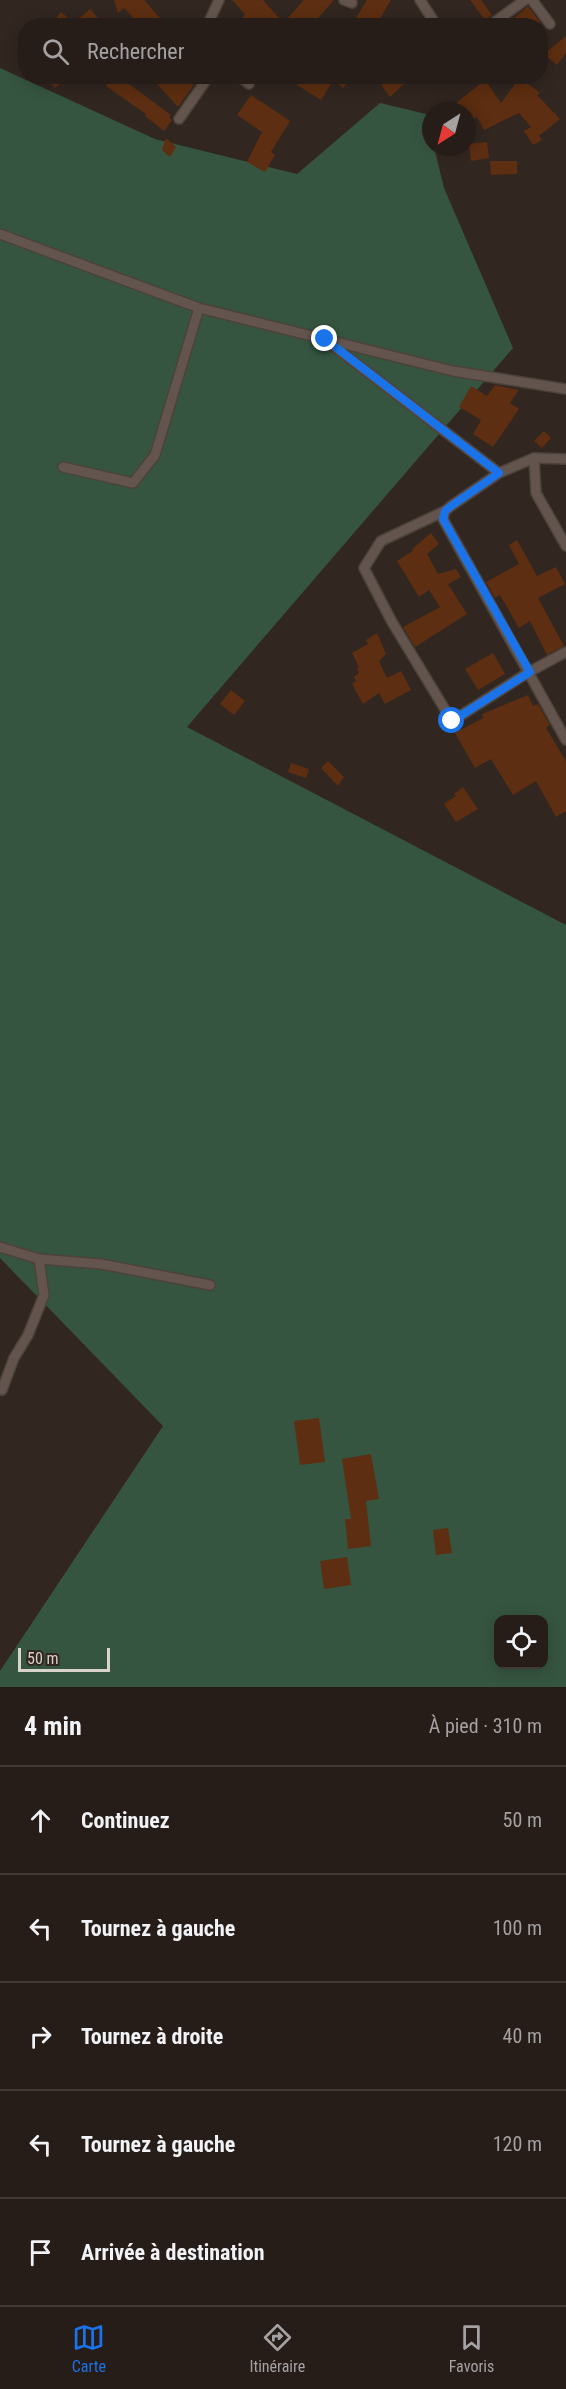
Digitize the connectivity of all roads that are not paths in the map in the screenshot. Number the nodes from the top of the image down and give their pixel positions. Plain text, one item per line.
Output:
1 (219, 0) edge
2 (420, 0) edge
3 (525, 0) edge
4 (532, 0) edge
5 (211, 18) edge
6 (432, 18) edge
7 (500, 18) edge
8 (546, 18) edge
9 (548, 21) edge
10 (550, 24) dead end
11 (204, 84) edge
12 (179, 120) dead end
13 (0, 234) edge
14 (199, 308) junction
15 (325, 339) junction
16 (566, 389) edge
17 (534, 459) junction
18 (566, 459) edge
19 (63, 467) dead end
20 (499, 473) junction
21 (445, 511) junction
22 (566, 546) edge
23 (566, 652) edge
24 (530, 672) junction
25 (566, 740) edge
26 (0, 1247) edge
27 (39, 1259) junction
28 (210, 1285) dead end
29 (2, 1390) dead end

1 - 5 street
2 - 6 street
3 - 7 street
4 - 8 street
9 - 10 street
11 - 12 street
13 - 14 street
14 - 15 street
14 - 19 street
15 - 16 street
15 - 20 street
17 - 18 street
17 - 20 street
17 - 22 street
20 - 21 street
21 - 24 street
21 - 24 street
23 - 24 street
24 - 25 street
26 - 27 street
27 - 28 street
27 - 29 street

